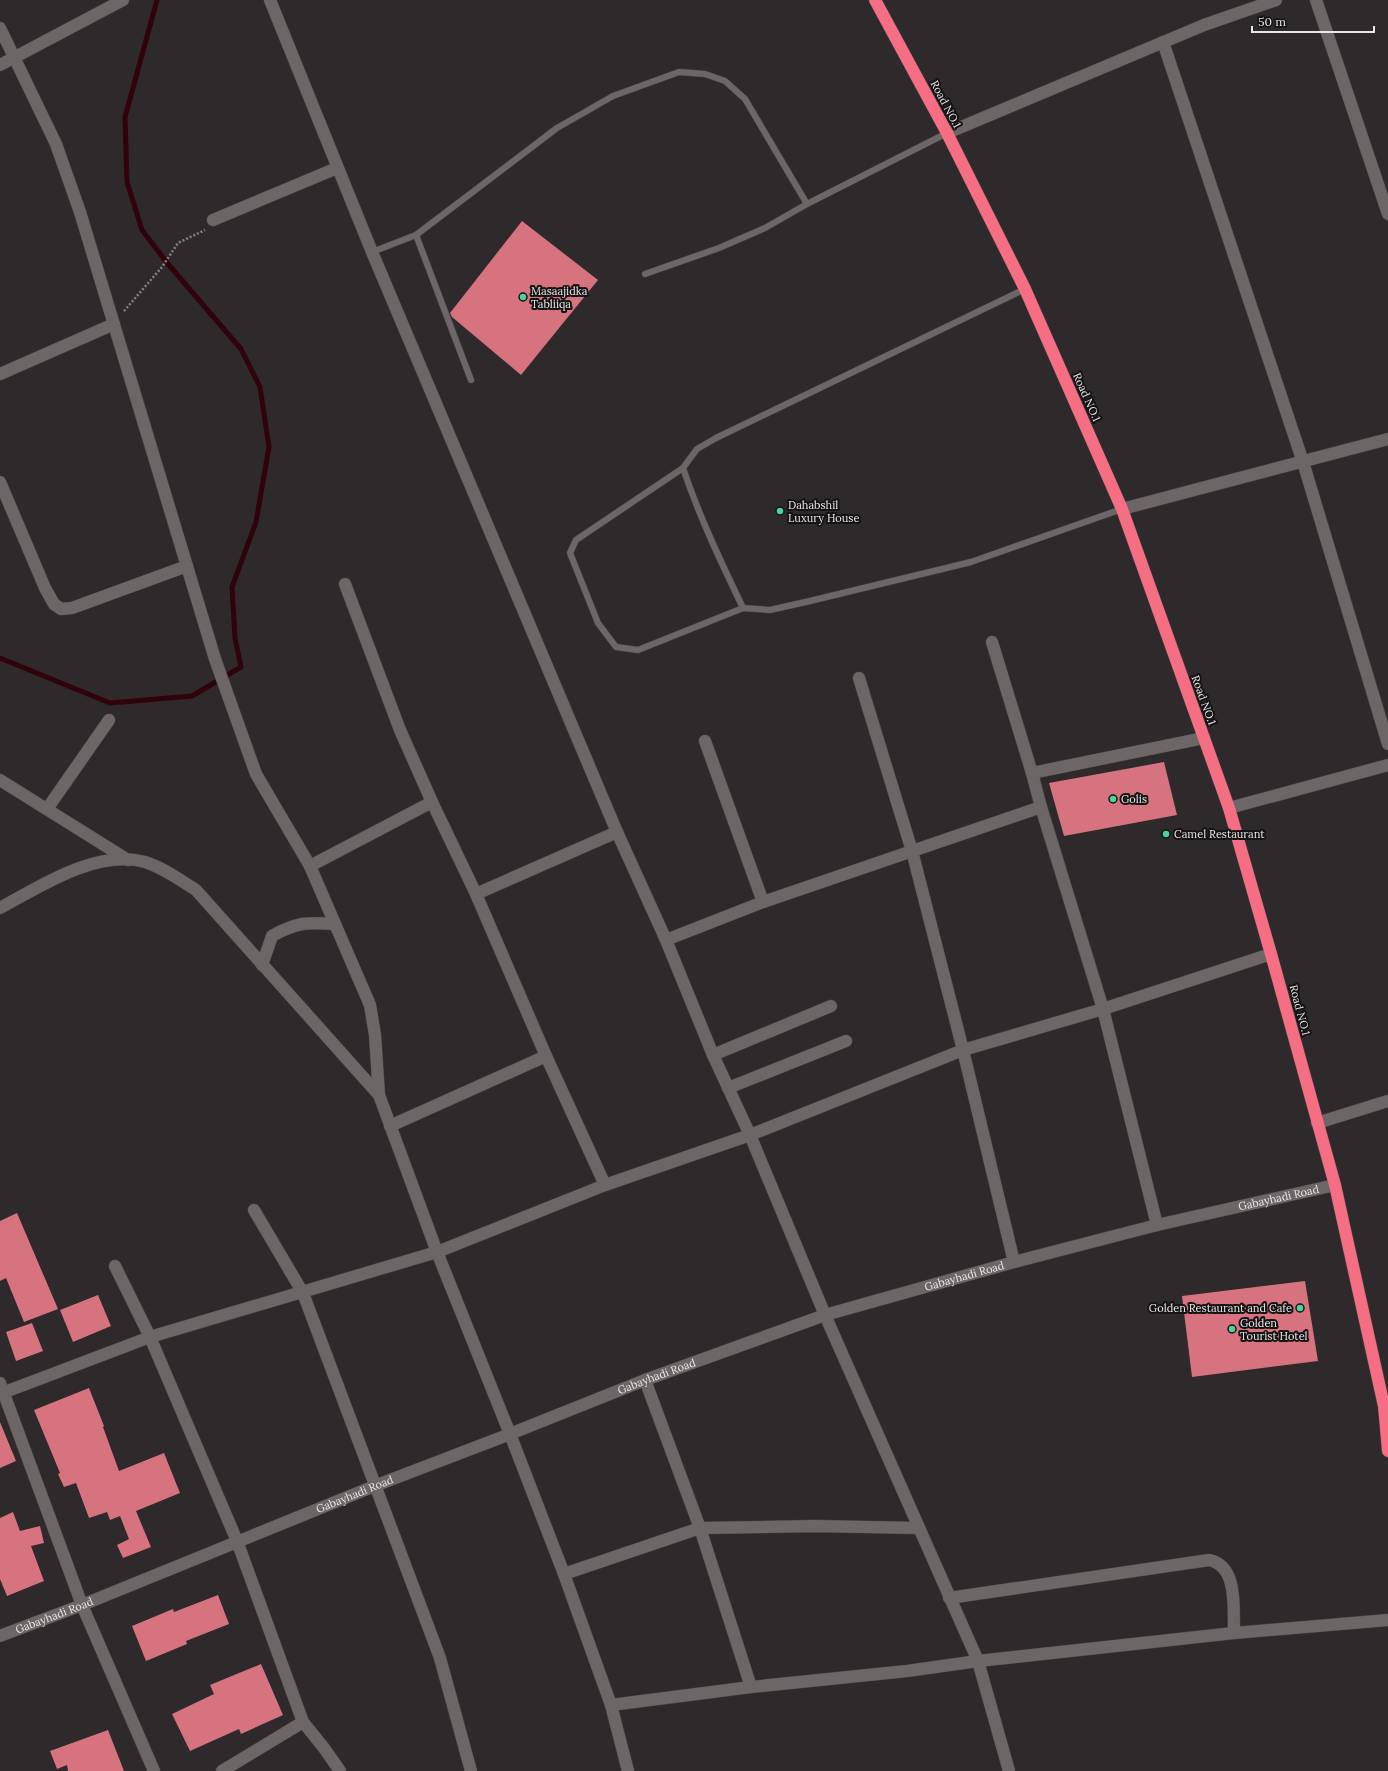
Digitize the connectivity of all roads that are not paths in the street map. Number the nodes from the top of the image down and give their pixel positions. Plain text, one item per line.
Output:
1 (270, 0) edge
2 (875, 0) edge
3 (1276, 0) edge
4 (1316, 0) edge
5 (121, 1) edge
6 (0, 28) edge
7 (1162, 42) junction
8 (14, 59) junction
9 (0, 65) edge
10 (947, 133) junction
11 (337, 168) junction
12 (807, 204) junction
13 (1388, 214) edge
14 (213, 220) road end
15 (416, 235) junction
16 (372, 252) junction
17 (645, 274) dead end
18 (1025, 289) junction
19 (114, 324) junction
20 (0, 374) edge
21 (471, 380) dead end
22 (1388, 439) edge
23 (1303, 462) junction
24 (683, 468) junction
25 (0, 482) edge
26 (1122, 509) junction
27 (187, 566) junction
28 (345, 584) dead end
29 (743, 608) junction
30 (992, 642) dead end
31 (859, 678) dead end
32 (109, 720) dead end
33 (1204, 738) junction
34 (705, 741) dead end
35 (1388, 744) edge
36 (1388, 765) edge
37 (1032, 773) junction
38 (0, 780) edge
39 (432, 802) junction
40 (1041, 807) junction
41 (1229, 808) junction
42 (47, 810) junction
43 (617, 832) junction
44 (912, 851) junction
45 (129, 860) junction
46 (310, 866) junction
47 (476, 894) junction
48 (763, 902) junction
49 (0, 908) edge
50 (335, 924) junction
51 (666, 940) junction
52 (1271, 954) junction
53 (262, 965) junction
54 (831, 1006) dead end
55 (1103, 1009) junction
56 (846, 1041) dead end
57 (963, 1050) junction
58 (712, 1055) junction
59 (546, 1056) junction
60 (728, 1088) junction
61 (378, 1095) junction
62 (1388, 1101) edge
63 (1317, 1123) junction
64 (390, 1126) junction
65 (750, 1135) junction
66 (1335, 1185) junction
67 (605, 1186) junction
68 (254, 1210) dead end
69 (1157, 1225) junction
70 (437, 1252) junction
71 (1014, 1262) junction
72 (115, 1266) dead end
73 (304, 1293) junction
74 (825, 1315) junction
75 (150, 1337) junction
76 (645, 1380) junction
77 (1, 1390) edge
78 (1386, 1406) edge
79 (510, 1434) junction
80 (1388, 1451) edge
81 (377, 1485) junction
82 (700, 1528) junction
83 (919, 1528) junction
84 (237, 1541) junction
85 (564, 1574) junction
86 (949, 1598) junction
87 (82, 1605) junction
88 (1388, 1620) edge
89 (1234, 1633) junction
90 (0, 1636) edge
91 (978, 1661) junction
92 (752, 1687) junction
93 (611, 1705) junction
94 (303, 1722) junction
95 (154, 1771) edge
96 (222, 1771) edge
97 (340, 1771) edge
98 (471, 1771) edge
99 (628, 1771) edge
100 (1009, 1771) edge

1 - 11 street
2 - 10 highway, Road NO.1
3 - 7 street
4 - 13 street
5 - 8 street
6 - 8 street
7 - 10 street
7 - 23 street
8 - 9 street
8 - 19 street
10 - 12 lane
10 - 18 highway, Road NO.1
11 - 14 street
11 - 16 street
12 - 15 lane
12 - 17 lane
15 - 16 lane
15 - 21 lane
16 - 43 street
18 - 24 lane
18 - 26 highway, Road NO.1
19 - 20 street
19 - 27 street
22 - 23 street
23 - 26 street
23 - 35 street
24 - 29 lane
24 - 29 lane
25 - 27 street
26 - 29 lane
26 - 33 highway, Road NO.1
27 - 46 street
28 - 39 street
30 - 37 street
31 - 44 street
32 - 42 street
33 - 37 street
33 - 41 highway, Road NO.1
34 - 48 street
36 - 41 street
37 - 40 street
38 - 42 street
39 - 46 street
39 - 47 street
40 - 44 street
40 - 55 street
41 - 52 highway, Road NO.1
42 - 45 street
43 - 47 street
43 - 51 street
44 - 48 street
44 - 57 street
45 - 49 street
45 - 53 street
46 - 50 street
47 - 59 street
48 - 51 street
50 - 53 street
50 - 61 street
51 - 58 street
52 - 55 street
52 - 63 highway, Road NO.1
53 - 61 street
54 - 58 street
55 - 57 street
55 - 69 street
56 - 60 street
57 - 65 street
57 - 71 street
58 - 60 street
59 - 64 street
59 - 67 street
60 - 65 street
61 - 64 street
62 - 63 street
63 - 66 highway, Road NO.1
64 - 70 street
65 - 67 street
65 - 74 street
66 - 69 street, Gabayhadi Road
66 - 78 highway, Road NO.1
67 - 70 street
68 - 73 street
69 - 71 street, Gabayhadi Road
70 - 73 street
70 - 79 street
71 - 74 street, Gabayhadi Road
72 - 75 street
73 - 75 street
73 - 81 street
74 - 76 street, Gabayhadi Road
74 - 83 street
75 - 77 street
75 - 84 street
76 - 79 street, Gabayhadi Road
76 - 82 street
77 - 87 street
78 - 80 highway, Road NO.1
79 - 81 street, Gabayhadi Road
79 - 85 street
81 - 84 street, Gabayhadi Road
81 - 98 street
82 - 83 street
82 - 85 street
82 - 92 street
83 - 86 street
84 - 87 street, Gabayhadi Road
84 - 94 street
85 - 93 street
86 - 89 street
86 - 91 street
87 - 90 street, Gabayhadi Road
87 - 95 street
88 - 89 street
89 - 91 street
91 - 92 street
91 - 100 street
92 - 93 street
93 - 99 street
94 - 96 street
94 - 97 street

